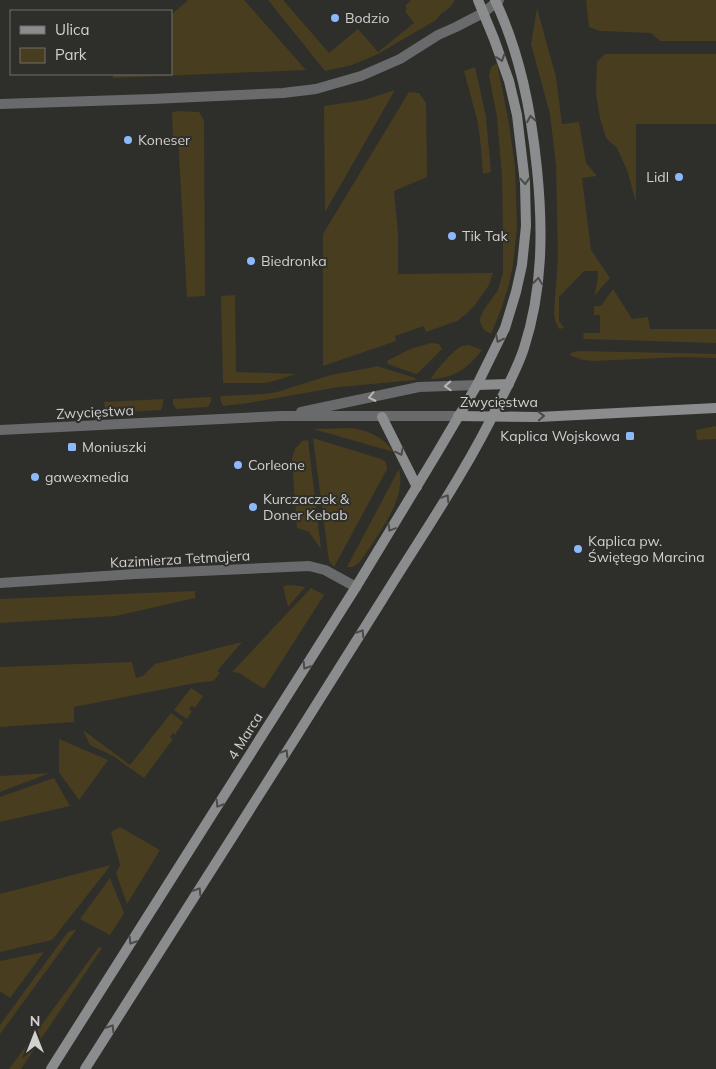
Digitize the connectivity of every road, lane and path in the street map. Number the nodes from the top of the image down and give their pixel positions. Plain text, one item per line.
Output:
1 (478, 0) edge
2 (497, 1) edge
3 (483, 13) junction
4 (0, 104) edge
5 (508, 384) junction
6 (477, 385) junction
7 (716, 408) edge
8 (281, 416) junction
9 (458, 416) junction
10 (382, 417) junction
11 (493, 417) junction
12 (0, 430) edge
13 (417, 487) junction
14 (0, 583) edge
15 (356, 587) junction
16 (52, 1069) edge
17 (85, 1069) edge

1 - 3 main road, 4 Marca
2 - 3 street
5 -> 2 main road
3 - 4 street
3 -> 6 main road, 4 Marca
5 - 6 main road, Zwycięstwa
5 - 11 main road
6 -> 8 street, Zwycięstwa
6 - 9 main road, 4 Marca
11 -> 7 main road, Zwycięstwa
8 - 10 street, Zwycięstwa
8 - 12 street, Zwycięstwa
9 - 10 street, Zwycięstwa
9 - 11 main road, Zwycięstwa
9 - 13 main road, 4 Marca
10 -> 13 main road
17 -> 11 main road
13 -> 15 main road, 4 Marca
14 - 15 street, Kazimierza Tetmajera
15 -> 16 main road, 4 Marca

